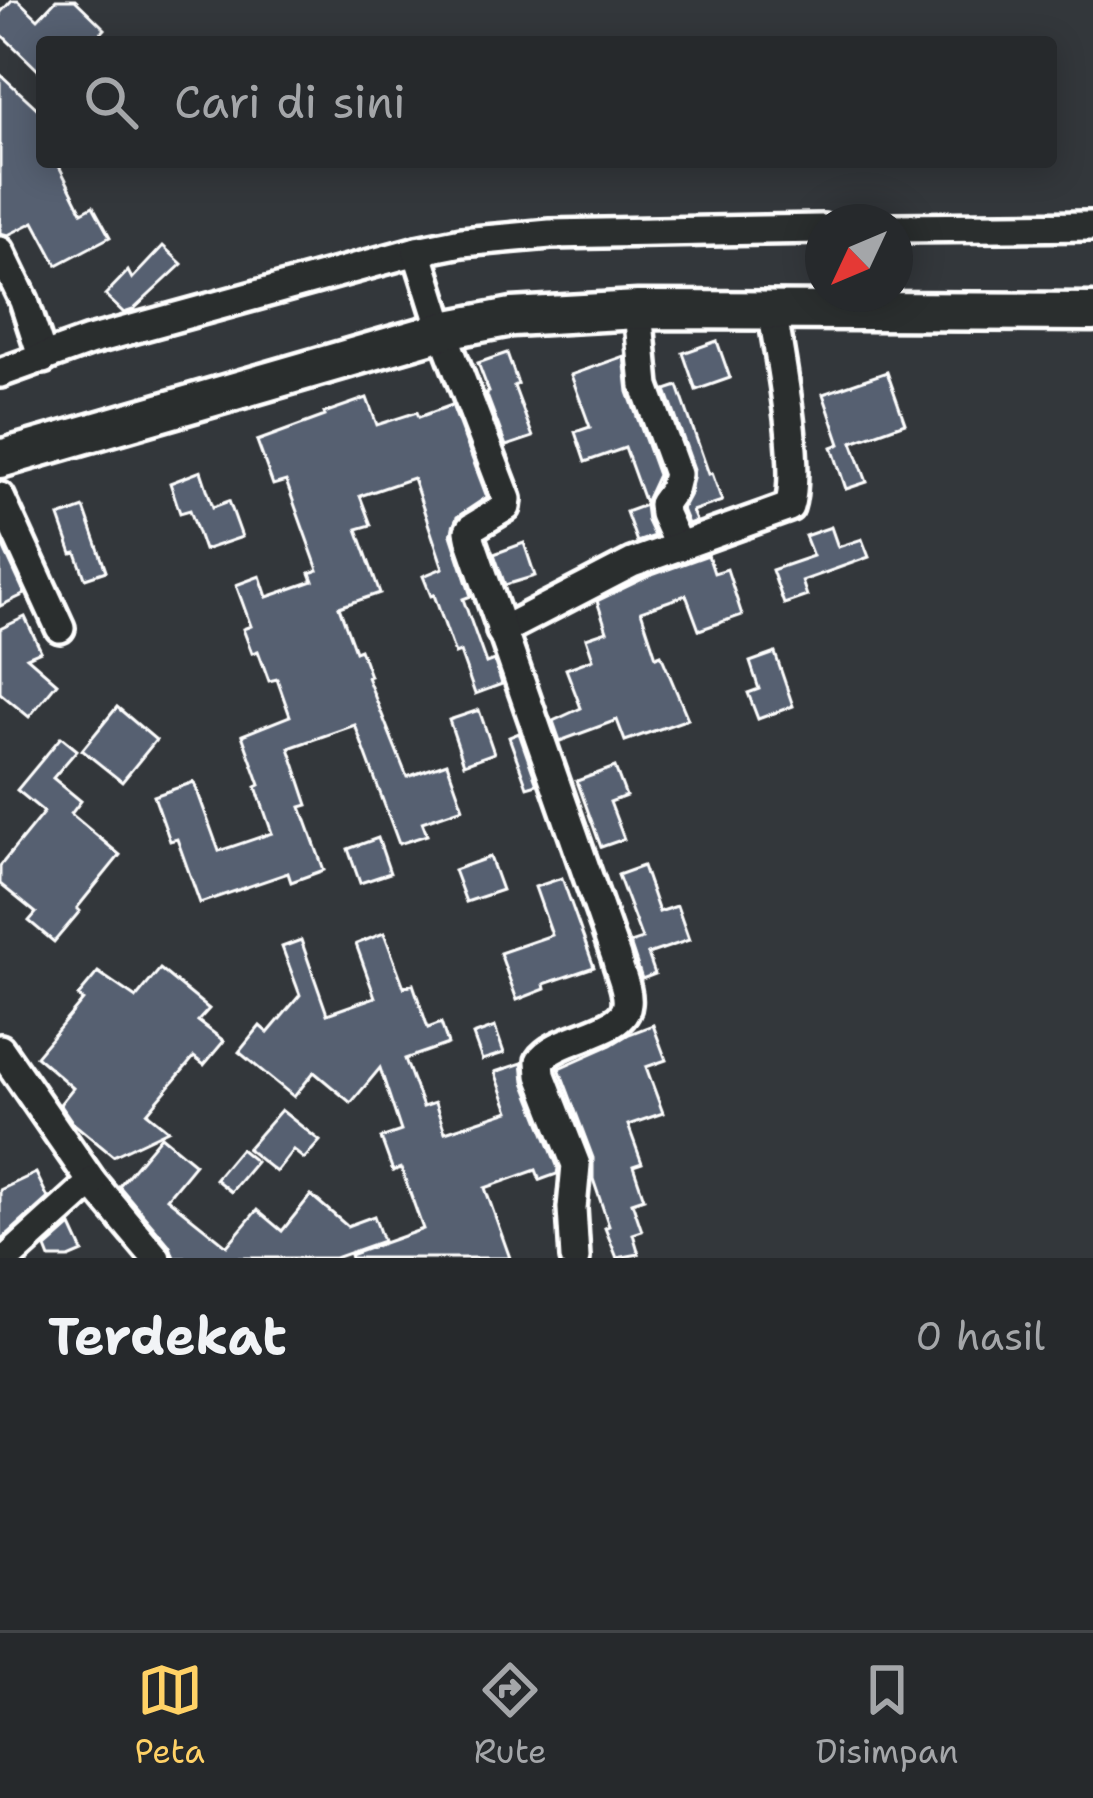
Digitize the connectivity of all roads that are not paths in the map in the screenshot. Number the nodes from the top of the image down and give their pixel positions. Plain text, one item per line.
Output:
1 (1093, 226) edge
2 (913, 228) edge
3 (805, 229) edge
4 (0, 251) edge
5 (419, 258) junction
6 (772, 309) junction
7 (638, 310) junction
8 (1093, 311) edge
9 (441, 329) junction
10 (43, 359) junction
11 (0, 373) edge
12 (0, 459) edge
13 (0, 497) edge
14 (679, 547) junction
15 (60, 628) dead end
16 (501, 631) junction
17 (0, 1049) edge
18 (92, 1182) junction
19 (8, 1258) edge
20 (156, 1258) edge
21 (575, 1258) edge

1 - 2 street
3 - 5 street
4 - 10 street
5 - 9 street
5 - 10 street
6 - 7 main road
6 - 8 main road
6 - 14 street
7 - 9 main road
7 - 14 street
9 - 12 main road
9 - 16 street
10 - 11 street
13 - 15 street
14 - 16 street
16 - 21 street
17 - 18 street
18 - 19 street
18 - 20 street

